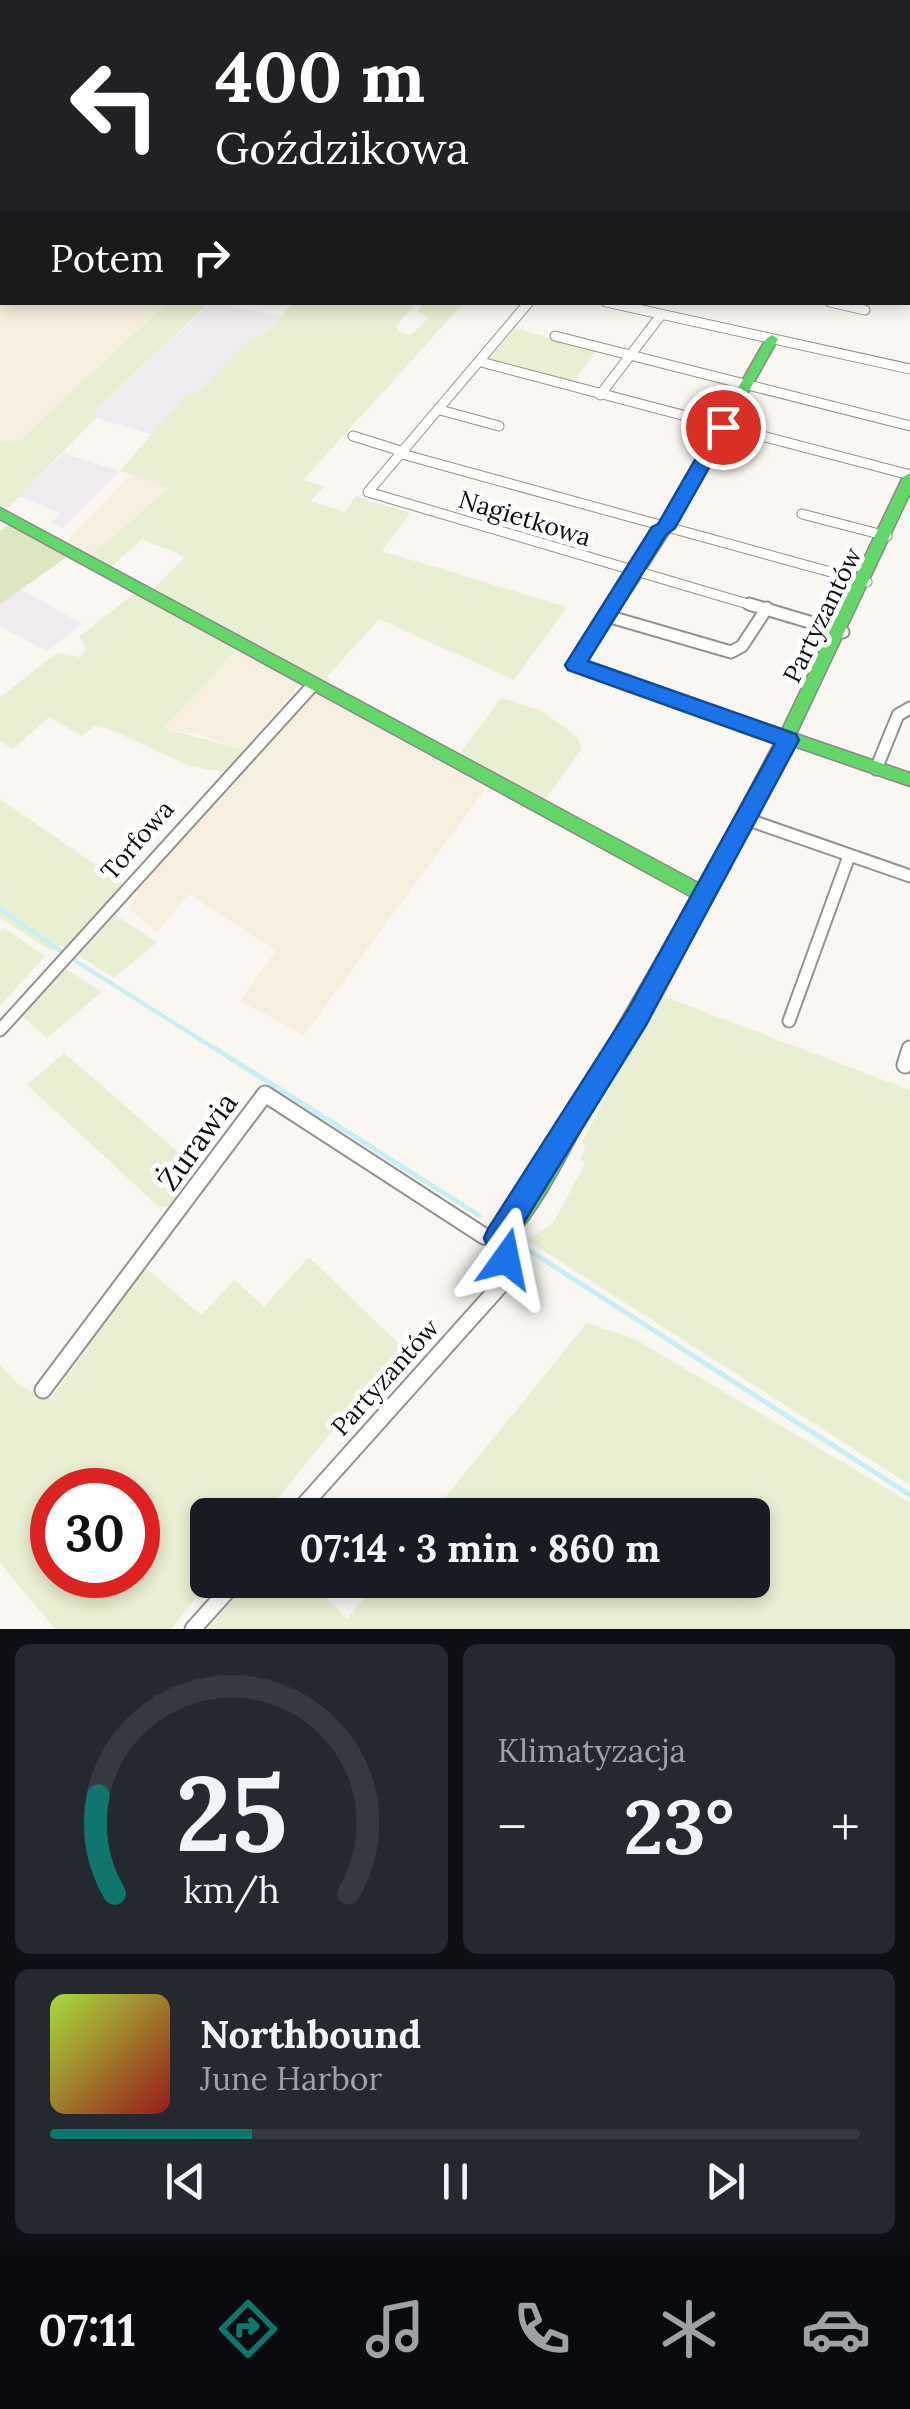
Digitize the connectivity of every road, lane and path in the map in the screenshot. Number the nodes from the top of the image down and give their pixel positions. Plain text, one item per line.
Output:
1 (527, 305) edge
2 (626, 305) edge
3 (843, 305) edge
4 (865, 310) dead end
5 (661, 315) junction
6 (554, 336) dead end
7 (772, 340) junction
8 (630, 356) junction
9 (481, 362) junction
10 (910, 369) edge
11 (745, 383) junction
12 (600, 395) junction
13 (440, 410) junction
14 (499, 426) dead end
15 (910, 426) edge
16 (723, 427) junction
17 (354, 436) dead end
18 (403, 453) junction
19 (910, 476) edge
20 (0, 513) edge
21 (802, 514) dead end
22 (666, 528) junction
23 (887, 536) junction
24 (636, 573) junction
25 (867, 582) junction
26 (766, 608) junction
27 (607, 616) junction
28 (843, 632) junction
29 (313, 684) junction
30 (910, 708) edge
31 (788, 740) junction
32 (876, 769) junction
33 (910, 780) edge
34 (746, 819) junction
35 (848, 856) junction
36 (910, 876) edge
37 (705, 895) junction
38 (789, 1021) dead end
39 (0, 1030) edge
40 (910, 1049) edge
41 (905, 1065) dead end
42 (498, 1238) junction
43 (43, 1390) dead end
44 (310, 1498) edge
45 (221, 1598) edge
46 (193, 1629) edge

1 - 9 street
2 - 5 street
3 - 4 street
5 - 7 street
5 - 8 street
6 - 8 street
7 - 10 street
7 - 11 street
8 - 11 street
8 - 12 street
9 - 12 street
9 - 13 street
11 - 15 street
11 - 16 street
12 - 16 street
13 - 14 street
13 - 18 street
16 - 19 street
16 - 22 street
17 - 18 street
18 - 22 street
18 - 24 street, Nagietkowa
19 - 23 street, Partyzantów
20 - 29 street
21 - 23 street
22 - 24 street
22 - 25 street
23 - 25 street, Partyzantów
24 - 26 street, Nagietkowa
24 - 27 street
25 - 28 street, Partyzantów
26 - 27 street
26 - 28 street, Nagietkowa
27 - 31 street
28 - 31 street, Partyzantów
29 - 37 street
29 - 39 street, Torfowa
30 - 32 street
31 - 32 street
31 - 34 street, Partyzantów
32 - 33 street
34 - 35 street
34 - 37 street, Partyzantów
35 - 36 street
35 - 38 street
37 - 42 street, Partyzantów
40 - 41 street
42 - 43 street, Żurawia
42 - 44 street, Partyzantów
45 - 46 street

